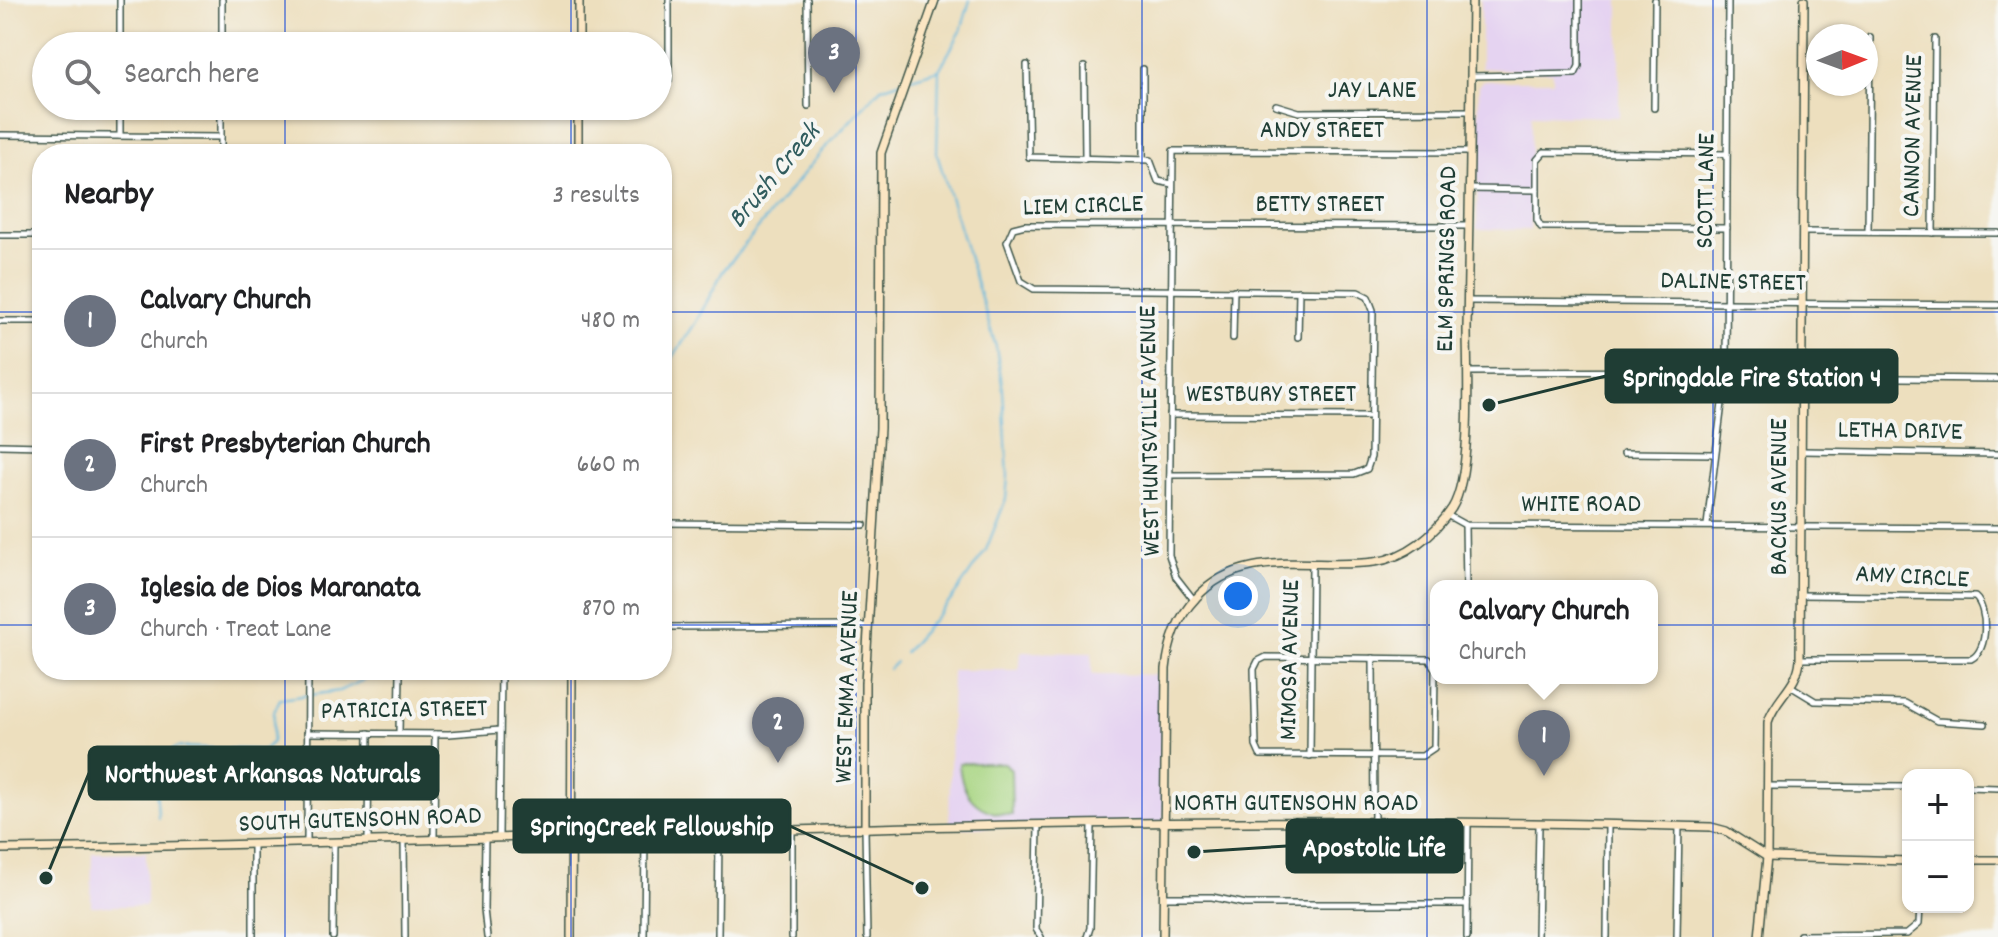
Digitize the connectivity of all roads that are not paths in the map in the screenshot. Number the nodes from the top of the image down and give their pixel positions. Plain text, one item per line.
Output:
1 (120, 0) edge
2 (222, 0) edge
3 (579, 0) edge
4 (669, 0) edge
5 (807, 0) edge
6 (935, 0) edge
7 (1472, 0) edge
8 (1579, 0) edge
9 (1655, 0) edge
10 (1728, 0) edge
11 (1804, 0) edge
12 (120, 32) edge
13 (222, 32) edge
14 (579, 32) edge
15 (669, 32) edge
16 (1935, 39) dead end
17 (1027, 65) dead end
18 (1084, 67) dead end
19 (1143, 69) dead end
20 (1471, 76) junction
21 (1869, 96) edge
22 (1276, 105) dead end
23 (808, 106) dead end
24 (1654, 108) dead end
25 (1470, 111) junction
26 (120, 120) edge
27 (221, 120) edge
28 (578, 120) edge
29 (0, 135) edge
30 (120, 136) junction
31 (221, 137) junction
32 (221, 144) edge
33 (578, 144) edge
34 (1173, 151) joint
35 (1470, 152) junction
36 (1727, 154) junction
37 (1085, 159) junction
38 (1143, 159) junction
39 (1172, 184) junction
40 (1469, 189) junction
41 (1537, 190) junction
42 (1171, 223) junction
43 (1469, 226) junction
44 (1727, 228) junction
45 (1803, 232) junction
46 (1868, 232) junction
47 (1933, 233) junction
48 (1998, 233) edge
49 (0, 235) edge
50 (32, 235) edge
51 (1170, 289) junction
52 (1234, 290) junction
53 (1299, 291) junction
54 (1468, 301) junction
55 (1726, 303) junction
56 (1802, 304) junction
57 (1998, 305) edge
58 (0, 321) edge
59 (32, 321) edge
60 (1298, 337) dead end
61 (1233, 338) dead end
62 (1726, 371) junction
63 (1467, 372) junction
64 (1801, 377) junction
65 (1998, 379) edge
66 (1170, 415) junction
67 (1371, 416) junction
68 (0, 445) edge
69 (32, 446) edge
70 (1801, 451) junction
71 (1624, 453) dead end
72 (1715, 454) junction
73 (1998, 454) edge
74 (1170, 475) junction
75 (1447, 515) junction
76 (672, 523) edge
77 (864, 525) dead end
78 (1465, 525) junction
79 (1707, 525) junction
80 (1800, 525) junction
81 (1998, 528) edge
82 (1312, 564) junction
83 (1466, 580) edge
84 (1799, 595) junction
85 (1194, 600) junction
86 (869, 626) junction
87 (672, 627) edge
88 (1311, 657) junction
89 (1373, 658) junction
90 (1800, 659) junction
91 (1430, 660) edge
92 (308, 680) edge
93 (400, 680) edge
94 (501, 680) edge
95 (572, 680) edge
96 (1433, 684) edge
97 (1792, 687) junction
98 (1985, 724) dead end
99 (500, 730) junction
100 (307, 733) junction
101 (369, 733) junction
102 (399, 733) junction
103 (435, 734) junction
104 (1310, 756) junction
105 (1374, 756) junction
106 (1768, 786) junction
107 (1902, 787) edge
108 (1974, 787) edge
109 (1998, 788) edge
110 (1767, 817) junction
111 (1374, 823) junction
112 (1164, 824) junction
113 (1092, 825) junction
114 (1468, 825) junction
115 (1539, 825) junction
116 (1038, 826) junction
117 (1608, 826) junction
118 (1679, 826) junction
119 (865, 829) junction
120 (719, 831) junction
121 (792, 831) junction
122 (645, 833) junction
123 (571, 834) junction
124 (499, 836) junction
125 (485, 837) junction
126 (1738, 837) junction
127 (434, 838) junction
128 (404, 839) junction
129 (368, 840) junction
130 (334, 841) junction
131 (307, 843) junction
132 (253, 844) junction
133 (0, 849) edge
134 (1767, 857) junction
135 (1974, 860) edge
136 (1998, 860) edge
137 (1902, 861) edge
138 (1163, 897) junction
139 (1467, 904) junction
140 (1920, 913) edge
141 (1800, 935) edge
142 (253, 937) edge
143 (333, 937) edge
144 (405, 937) edge
145 (487, 937) edge
146 (571, 937) edge
147 (644, 937) edge
148 (718, 937) edge
149 (792, 937) edge
150 (867, 937) edge
151 (1041, 937) edge
152 (1087, 937) edge
153 (1163, 937) edge
154 (1467, 937) edge
155 (1537, 937) edge
156 (1607, 937) edge
157 (1677, 937) edge
158 (1759, 937) edge

1 - 12 street
2 - 13 street
3 - 14 street
4 - 15 street
5 - 23 street
6 - 86 street, WEST EMMA AVENUE
7 - 20 street, ELM SPRINGS ROAD
8 - 20 street
9 - 24 street
10 - 36 street, SCOTT LANE
11 - 45 street, BACKUS AVENUE
16 - 47 street, CANNON AVENUE
17 - 37 street
18 - 37 street
19 - 38 street
20 - 25 street, ELM SPRINGS ROAD
21 - 46 street
22 - 25 street, JAY LANE
25 - 35 street, ELM SPRINGS ROAD
26 - 30 street
27 - 31 street
28 - 33 street
29 - 30 street
30 - 31 street
31 - 32 street
34 - 35 street, ANDY STREET
34 - 39 street, WEST HUNTSVILLE AVENUE
35 - 40 street, ELM SPRINGS ROAD
36 - 41 street
36 - 44 street, SCOTT LANE
37 - 38 street
38 - 39 street
39 - 42 street, WEST HUNTSVILLE AVENUE
40 - 41 street
40 - 43 street, ELM SPRINGS ROAD
41 - 44 street
42 - 43 street, BETTY STREET
42 - 51 street, WEST HUNTSVILLE AVENUE
42 - 51 street, LIEM CIRCLE
43 - 54 street, ELM SPRINGS ROAD
44 - 55 street, SCOTT LANE
45 - 46 street
45 - 56 street, BACKUS AVENUE
46 - 47 street
47 - 48 street
49 - 50 street
51 - 52 street
51 - 66 street, WEST HUNTSVILLE AVENUE
52 - 53 street
52 - 61 street
53 - 60 street
53 - 67 street
54 - 55 street, DALINE STREET
54 - 63 street, ELM SPRINGS ROAD
55 - 56 street, DALINE STREET
55 - 62 street, SCOTT LANE
56 - 57 street, DALINE STREET
56 - 64 street, BACKUS AVENUE
58 - 59 street
62 - 63 street
62 - 72 street, SCOTT LANE
63 - 75 street, ELM SPRINGS ROAD
64 - 65 street
64 - 70 street, BACKUS AVENUE
66 - 67 street, WESTBURY STREET
66 - 74 street, WEST HUNTSVILLE AVENUE
67 - 74 street
68 - 69 street
70 - 73 street, LETHA DRIVE
70 - 80 street, BACKUS AVENUE
71 - 72 street
72 - 79 street, SCOTT LANE
74 - 85 street, WEST HUNTSVILLE AVENUE
75 - 78 street, WHITE ROAD
75 - 82 street
76 - 77 street
78 - 79 street, WHITE ROAD
78 - 83 street
79 - 80 street, WHITE ROAD
80 - 81 street, WHITE ROAD
80 - 84 street, BACKUS AVENUE
82 - 85 street
82 - 88 street, MIMOSA AVENUE
84 - 90 street, BACKUS AVENUE
84 - 90 street, AMY CIRCLE
85 - 112 street
86 - 87 street
86 - 119 street, WEST EMMA AVENUE
88 - 89 street
88 - 104 street, MIMOSA AVENUE
88 - 104 street
89 - 91 street
89 - 105 street
90 - 97 street, BACKUS AVENUE
92 - 100 street
93 - 102 street
94 - 99 street
95 - 123 street
96 - 105 street
97 - 98 street
97 - 106 street, BACKUS AVENUE
99 - 103 street, PATRICIA STREET
99 - 124 street
100 - 101 street, PATRICIA STREET
100 - 131 street
101 - 102 street, PATRICIA STREET
101 - 129 street
102 - 103 street, PATRICIA STREET
103 - 127 street
104 - 105 street
105 - 111 street
106 - 107 street
106 - 110 street, BACKUS AVENUE
108 - 109 street
110 - 126 street
110 - 134 street, BACKUS AVENUE
111 - 112 street, NORTH GUTENSOHN ROAD
111 - 114 street, NORTH GUTENSOHN ROAD
112 - 113 street, NORTH GUTENSOHN ROAD
112 - 138 street
113 - 116 street, NORTH GUTENSOHN ROAD
113 - 152 street
114 - 115 street, NORTH GUTENSOHN ROAD
114 - 139 street
115 - 117 street, NORTH GUTENSOHN ROAD
115 - 155 street
116 - 119 street, NORTH GUTENSOHN ROAD
116 - 151 street
117 - 118 street, NORTH GUTENSOHN ROAD
117 - 156 street
118 - 126 street, NORTH GUTENSOHN ROAD
118 - 157 street
119 - 121 street, SOUTH GUTENSOHN ROAD
119 - 150 street, WEST EMMA AVENUE
120 - 121 street, SOUTH GUTENSOHN ROAD
120 - 122 street, SOUTH GUTENSOHN ROAD
120 - 148 street
121 - 149 street
122 - 123 street, SOUTH GUTENSOHN ROAD
122 - 147 street
123 - 124 street, SOUTH GUTENSOHN ROAD
123 - 146 street
124 - 125 street, SOUTH GUTENSOHN ROAD
125 - 127 street, SOUTH GUTENSOHN ROAD
125 - 145 street
126 - 134 street, NORTH GUTENSOHN ROAD
127 - 128 street, SOUTH GUTENSOHN ROAD
128 - 129 street, SOUTH GUTENSOHN ROAD
128 - 144 street
129 - 130 street, SOUTH GUTENSOHN ROAD
130 - 131 street, SOUTH GUTENSOHN ROAD
130 - 143 street
131 - 132 street, SOUTH GUTENSOHN ROAD
132 - 133 street, SOUTH GUTENSOHN ROAD
132 - 142 street
134 - 137 street
134 - 158 street, BACKUS AVENUE
135 - 136 street
138 - 139 street
138 - 153 street
139 - 154 street
140 - 141 street

